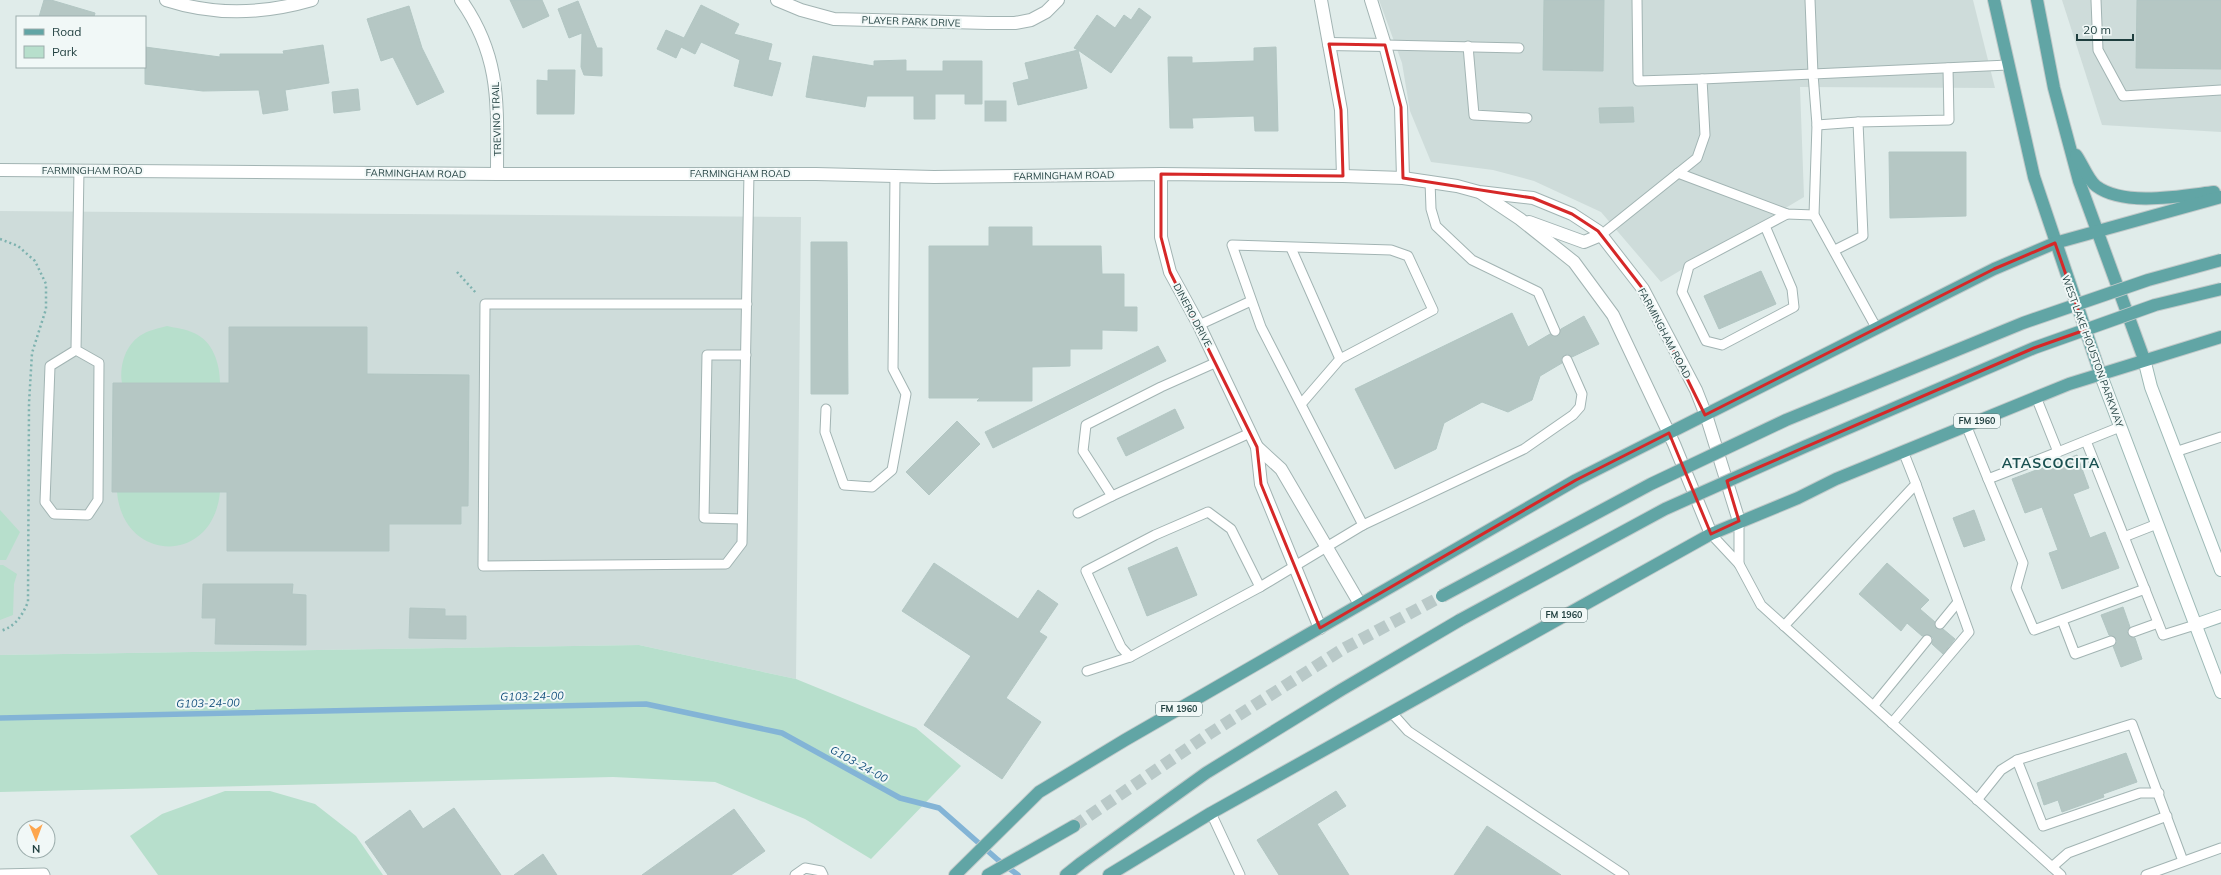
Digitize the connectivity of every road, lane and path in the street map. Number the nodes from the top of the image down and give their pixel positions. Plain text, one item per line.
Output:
1 (166, 0) edge
2 (312, 0) edge
3 (461, 0) edge
4 (777, 0) edge
5 (1058, 0) edge
6 (1321, 0) edge
7 (1371, 0) edge
8 (1637, 0) edge
9 (1810, 0) edge
10 (1994, 0) edge
11 (2037, 0) edge
12 (2096, 0) edge
13 (1329, 44) junction
14 (1385, 45) junction
15 (1468, 46) junction
16 (1519, 48) dead end
17 (2008, 65) junction
18 (1948, 68) junction
19 (1813, 74) junction
20 (1702, 79) junction
21 (2221, 90) edge
22 (1527, 118) dead end
23 (1858, 122) junction
24 (1817, 125) junction
25 (2068, 141) junction
26 (0, 170) edge
27 (79, 170) junction
28 (749, 173) junction
29 (1678, 173) junction
30 (497, 174) junction
31 (1161, 174) junction
32 (896, 176) junction
33 (1343, 176) junction
34 (1403, 178) junction
35 (1430, 181) junction
36 (1479, 192) junction
37 (2221, 192) edge
38 (2221, 197) edge
39 (1787, 214) junction
40 (1814, 215) junction
41 (1520, 219) junction
42 (1765, 226) junction
43 (2098, 230) junction
44 (1601, 235) junction
45 (0, 239) edge
46 (2055, 243) junction
47 (1291, 248) junction
48 (1835, 250) junction
49 (2221, 260) edge
50 (457, 272) dead end
51 (2221, 289) edge
52 (1251, 301) junction
53 (485, 304) junction
54 (747, 304) junction
55 (1199, 325) junction
56 (1877, 329) junction
57 (1555, 332) dead end
58 (2221, 336) edge
59 (76, 350) junction
60 (746, 355) junction
61 (1340, 359) junction
62 (2144, 359) junction
63 (1567, 360) dead end
64 (1217, 362) junction
65 (2100, 373) junction
66 (2036, 397) junction
67 (1302, 403) junction
68 (826, 409) dead end
69 (1705, 415) junction
70 (1966, 425) junction
71 (2120, 427) junction
72 (1250, 433) junction
73 (1668, 433) junction
74 (2221, 437) edge
75 (2086, 441) junction
76 (1257, 448) junction
77 (1903, 451) junction
78 (2058, 452) junction
79 (2175, 452) junction
80 (1988, 479) junction
81 (1916, 484) junction
82 (1112, 496) junction
83 (1078, 512) dead end
84 (742, 519) junction
85 (1739, 521) junction
86 (2157, 524) junction
87 (1363, 525) junction
88 (1711, 534) junction
89 (2124, 538) junction
90 (1326, 547) junction
91 (1739, 564) junction
92 (1294, 566) junction
93 (2221, 570) edge
94 (1260, 587) junction
95 (2144, 589) junction
96 (1442, 596) tunnel mouth
97 (1958, 602) junction
98 (1360, 604) junction
99 (2221, 616) edge
100 (2062, 620) junction
101 (2158, 623) junction
102 (1940, 624) dead end
103 (2195, 625) junction
104 (1784, 626) junction
105 (1320, 628) junction
106 (0, 631) edge
107 (2133, 632) dead end
108 (1927, 640) dead end
109 (2111, 641) dead end
110 (1130, 657) junction
111 (1087, 671) dead end
112 (2221, 692) edge
113 (1874, 706) junction
114 (1391, 712) junction
115 (1892, 723) junction
116 (2017, 760) junction
117 (2159, 793) junction
118 (1977, 800) junction
119 (1211, 813) junction
120 (2167, 816) junction
121 (1074, 826) tunnel mouth
122 (2221, 848) edge
123 (2183, 862) junction
124 (2052, 867) junction
125 (0, 874) edge
126 (45, 875) edge
127 (795, 875) edge
128 (824, 875) edge
129 (955, 875) edge
130 (988, 875) edge
131 (1066, 875) edge
132 (1108, 875) edge
133 (1240, 875) edge
134 (1624, 875) edge
135 (2061, 875) edge
136 (2146, 875) edge

1 - 2 street
3 - 30 street, TREVINO TRAIL
4 - 5 street, PLAYER PARK DRIVE
6 - 13 street
7 - 14 street
8 - 20 lane
9 - 19 lane
10 - 17 main road, WEST LAKE HOUSTON PARKWAY
11 - 25 main road
12 - 21 lane
13 - 14 street
13 - 33 street
14 - 15 lane
14 - 34 street
15 - 16 lane
15 - 22 lane
17 - 18 lane
17 - 46 main road, WEST LAKE HOUSTON PARKWAY
18 - 19 lane
18 - 23 lane
19 - 20 lane
19 - 24 lane
20 - 29 lane
23 - 24 lane
23 - 48 lane
24 - 40 lane
25 - 37 main road
25 - 43 main road
26 - 27 street, FARMINGHAM ROAD
27 - 30 street, FARMINGHAM ROAD
27 - 59 lane
28 - 30 street, FARMINGHAM ROAD
28 - 32 street, FARMINGHAM ROAD
28 - 54 lane
29 - 39 lane
29 - 44 lane
31 - 32 street, FARMINGHAM ROAD
31 - 33 street, FARMINGHAM ROAD
31 - 55 street, DINERO DRIVE
32 - 68 lane
33 - 34 street, FARMINGHAM ROAD
34 - 35 street, FARMINGHAM ROAD
35 - 36 street, FARMINGHAM ROAD
35 - 57 lane
36 - 41 street, FARMINGHAM ROAD
36 - 44 street, FARMINGHAM ROAD
38 - 43 main road, FM 1960 / FM 1960
39 - 40 lane
39 - 42 lane
40 - 48 lane
41 - 44 street
41 - 73 street, FARMINGHAM ROAD
42 - 42 lane
43 - 46 main road, FM 1960 / FM 1960
43 - 62 main road
44 - 69 street, FARMINGHAM ROAD
45 - 106 path
46 - 56 main road, FM 1960 / FM 1960
46 - 65 main road, WEST LAKE HOUSTON PARKWAY
47 - 52 lane
47 - 61 lane
47 - 61 lane
48 - 56 lane
49 - 96 main road, bridge
50 - 53 path
51 - 131 main road, bridge
52 - 55 lane
52 - 67 lane
53 - 54 lane
53 - 84 lane
54 - 60 lane
55 - 64 street, DINERO DRIVE
56 - 69 main road, FM 1960 / FM 1960
58 - 62 main road, FM 1960 / FM 1960
59 - 59 lane
60 - 84 lane
60 - 84 lane
61 - 67 lane
62 - 65 main road, FM 1960 / FM 1960
62 - 79 street
63 - 87 lane
64 - 72 street, DINERO DRIVE
64 - 82 lane
65 - 66 main road, FM 1960 / FM 1960
65 - 71 street, WEST LAKE HOUSTON PARKWAY
66 - 70 main road, FM 1960 / FM 1960
66 - 78 lane
67 - 87 lane
69 - 73 main road, FM 1960 / FM 1960
69 - 85 street, FARMINGHAM ROAD
70 - 77 main road, FM 1960 / FM 1960
70 - 80 lane
71 - 75 lane
71 - 86 street, WEST LAKE HOUSTON PARKWAY
72 - 76 street, DINERO DRIVE
72 - 82 lane
73 - 88 street, FARMINGHAM ROAD
73 - 98 main road, FM 1960 / FM 1960
74 - 79 lane
75 - 78 lane
75 - 89 lane
76 - 90 street, DINERO DRIVE
76 - 92 street, DINERO DRIVE
77 - 81 lane
77 - 85 main road, FM 1960 / FM 1960
78 - 80 lane
79 - 93 street
80 - 100 lane
81 - 97 lane
81 - 104 lane
82 - 83 lane
85 - 88 main road, FM 1960 / FM 1960
85 - 91 lane
86 - 89 lane
86 - 103 street, WEST LAKE HOUSTON PARKWAY
87 - 90 lane
88 - 91 lane
88 - 114 main road, FM 1960 / FM 1960
89 - 95 lane
90 - 92 lane
90 - 98 street, DINERO DRIVE
91 - 104 lane
92 - 94 lane
92 - 105 street, DINERO DRIVE
94 - 110 lane
94 - 110 lane
95 - 100 lane
95 - 101 lane
97 - 102 lane
97 - 115 lane
98 - 105 main road, FM 1960 / FM 1960
99 - 103 street
100 - 109 lane
101 - 103 lane
101 - 107 lane
103 - 112 street, WEST LAKE HOUSTON PARKWAY
104 - 113 lane
105 - 129 main road, FM 1960 / FM 1960
108 - 113 lane
110 - 111 lane
113 - 115 lane
114 - 119 main road, FM 1960 / FM 1960
114 - 134 lane
115 - 118 lane
116 - 117 lane
116 - 117 lane
116 - 118 lane
117 - 120 lane
118 - 124 lane
119 - 132 main road, FM 1960 / FM 1960
119 - 133 lane
120 - 123 lane
120 - 124 lane
121 - 130 main road
122 - 123 lane
123 - 136 lane
124 - 135 lane
125 - 126 lane
127 - 128 lane

